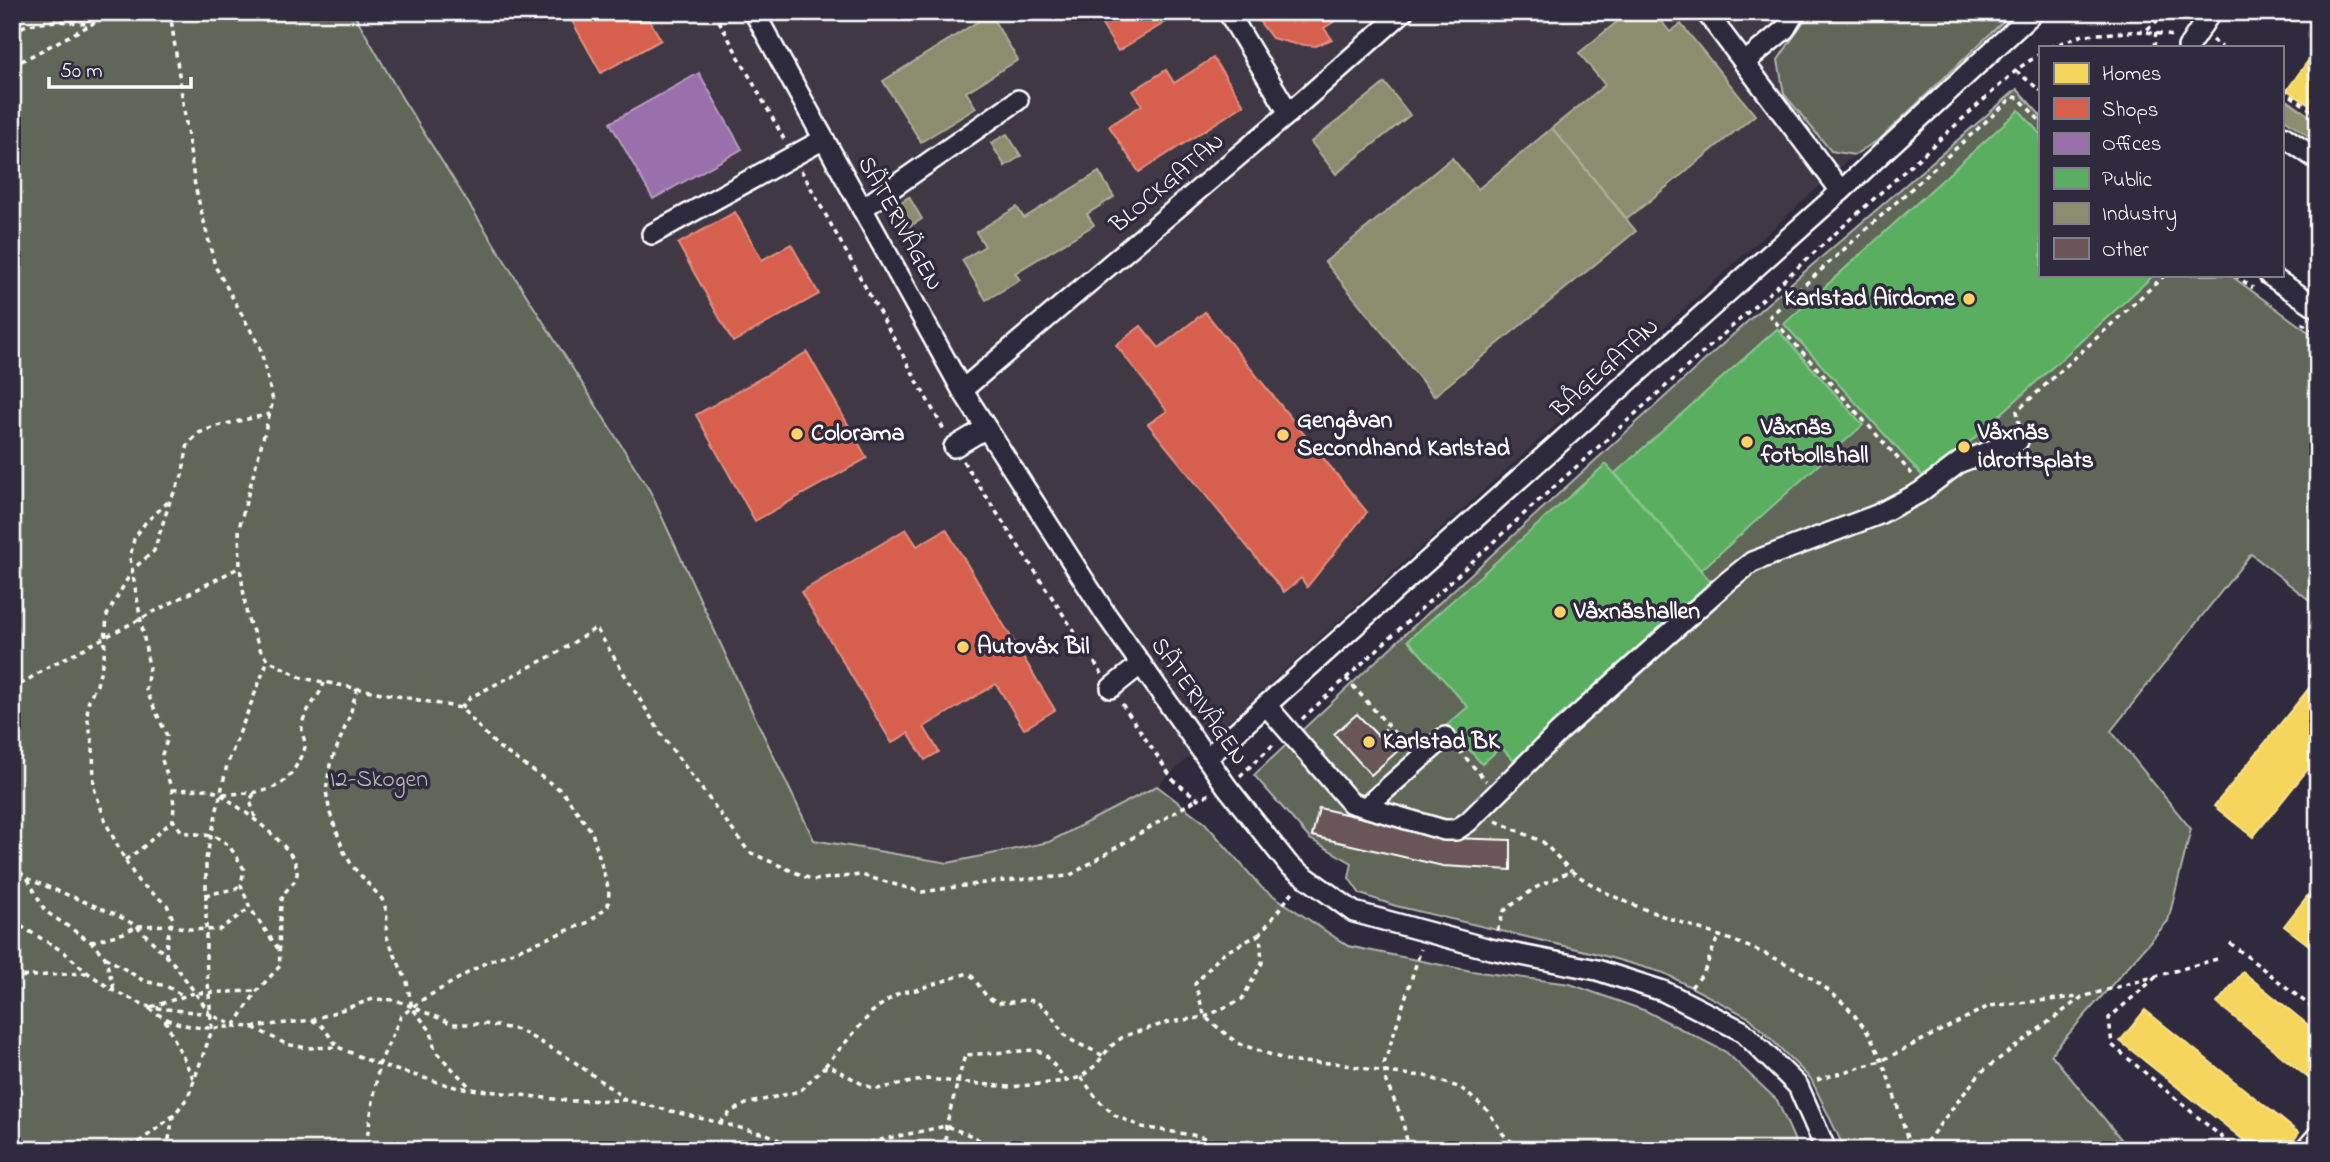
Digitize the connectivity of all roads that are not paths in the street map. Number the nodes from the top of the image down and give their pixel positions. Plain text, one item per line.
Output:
1 (754, 12) edge
2 (1228, 12) edge
3 (1403, 12) edge
4 (1706, 12) edge
5 (1795, 12) edge
6 (2034, 12) edge
7 (2201, 15) edge
8 (2191, 43) edge
9 (1744, 63) junction
10 (1018, 100) dead end
11 (1289, 113) junction
12 (2284, 137) edge
13 (824, 139) junction
14 (2318, 160) edge
15 (1841, 191) junction
16 (862, 209) junction
17 (652, 234) dead end
18 (2270, 276) edge
19 (2318, 308) edge
20 (962, 390) junction
21 (986, 428) junction
22 (2018, 441) road end
23 (954, 447) dead end
24 (1141, 664) junction
25 (1111, 688) dead end
26 (1266, 705) junction
27 (1445, 737) road end
28 (1207, 758) junction
29 (1367, 806) junction
30 (2318, 1135) edge
31 (1826, 1150) edge
32 (2305, 1150) edge

1 - 13 street, SÄTERIVÄGEN
2 - 11 street
3 - 11 street, BLOCKGATAN
4 - 9 street
5 - 9 street
6 - 15 street, BÅGEGATAN
7 - 8 street
9 - 15 street
10 - 16 street
11 - 20 street, BLOCKGATAN
12 - 14 street
13 - 16 street, SÄTERIVÄGEN
13 - 17 street
15 - 26 street, BÅGEGATAN
16 - 20 street, SÄTERIVÄGEN
18 - 19 street
20 - 21 street, SÄTERIVÄGEN
21 - 23 street
21 - 24 street, SÄTERIVÄGEN
22 - 29 street
24 - 25 street
24 - 28 street, SÄTERIVÄGEN
26 - 28 street, BÅGEGATAN
26 - 29 street
27 - 29 street
28 - 31 street, SÄTERIVÄGEN
30 - 32 street

